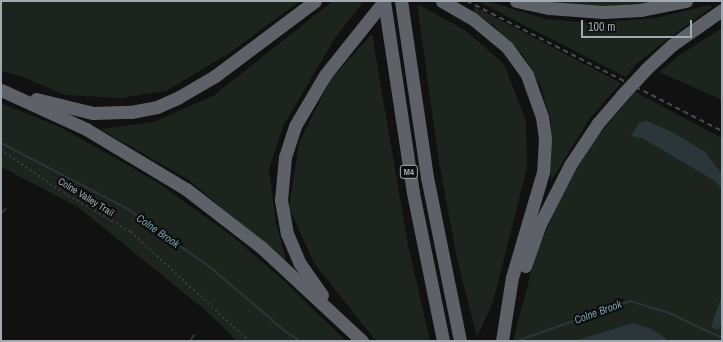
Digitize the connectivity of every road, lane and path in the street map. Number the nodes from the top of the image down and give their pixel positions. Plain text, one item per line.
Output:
1 (315, 1) edge
2 (384, 1) edge
3 (401, 1) edge
4 (442, 1) edge
5 (516, 1) edge
6 (686, 1) edge
7 (722, 10) edge
8 (5, 92) edge
9 (1, 150) edge
10 (506, 313) junction
11 (344, 323) junction
12 (249, 341) edge
13 (362, 341) edge
14 (443, 341) edge
15 (460, 341) edge
16 (502, 341) edge

1 - 8 highway
2 - 11 highway
2 - 14 highway, M4
3 - 15 highway, M4
4 - 10 highway
5 - 6 highway
7 - 10 highway, bridge
8 - 11 highway
9 - 12 path, Colne Valley Trail
10 - 16 highway
11 - 13 highway

